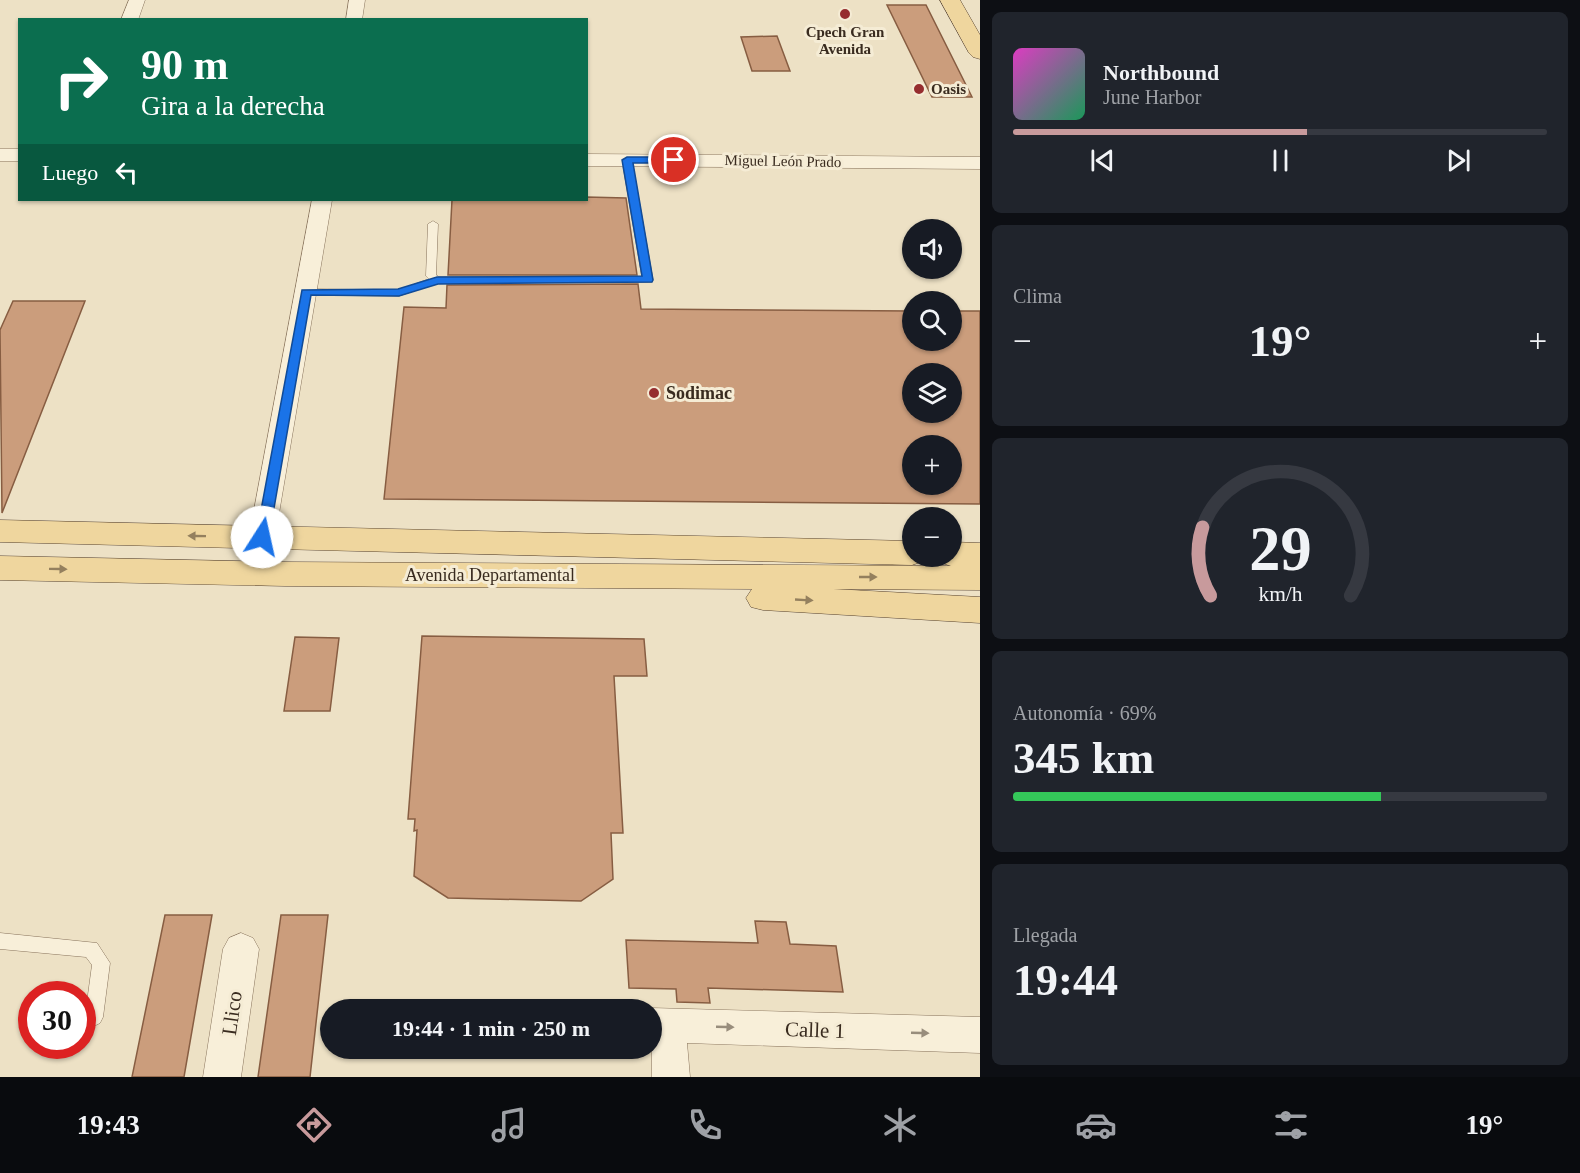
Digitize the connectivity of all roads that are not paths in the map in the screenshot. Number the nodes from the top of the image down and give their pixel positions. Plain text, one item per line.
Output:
1 (137, 0) edge
2 (357, 0) edge
3 (950, 0) edge
4 (130, 18) edge
5 (354, 18) edge
6 (980, 53) edge
7 (588, 159) edge
8 (627, 160) junction
9 (980, 163) edge
10 (322, 201) edge
11 (433, 224) dead end
12 (437, 280) junction
13 (306, 292) junction
14 (0, 531) edge
15 (902, 532) edge
16 (962, 533) edge
17 (980, 534) edge
18 (262, 537) junction
19 (318, 539) junction
20 (902, 553) edge
21 (962, 554) edge
22 (980, 555) edge
23 (0, 568) edge
24 (285, 574) junction
25 (980, 578) edge
26 (980, 610) edge
27 (0, 941) edge
28 (241, 949) dead end
29 (96, 1002) edge
30 (662, 1025) edge
31 (980, 1035) edge
32 (662, 1038) edge
33 (222, 1077) edge
34 (671, 1077) edge

1 - 4 street
2 - 5 street
3 - 6 main road
7 - 8 street, Miguel León Prado
8 - 9 street, Miguel León Prado
8 - 12 lane
10 - 13 street
11 - 12 lane
12 - 13 lane
13 - 18 street
18 -> 14 main road, Avenida Departamental
15 - 19 main road
16 - 17 main road
18 - 19 main road, Avenida Departamental
19 - 20 main road, Avenida Departamental
21 - 22 main road
23 -> 24 main road, Avenida Departamental
24 -> 25 main road, Avenida Departamental
24 -> 26 main road
27 - 29 lane
28 - 33 street, Llico
30 -> 31 street, Calle 1
32 - 34 street

